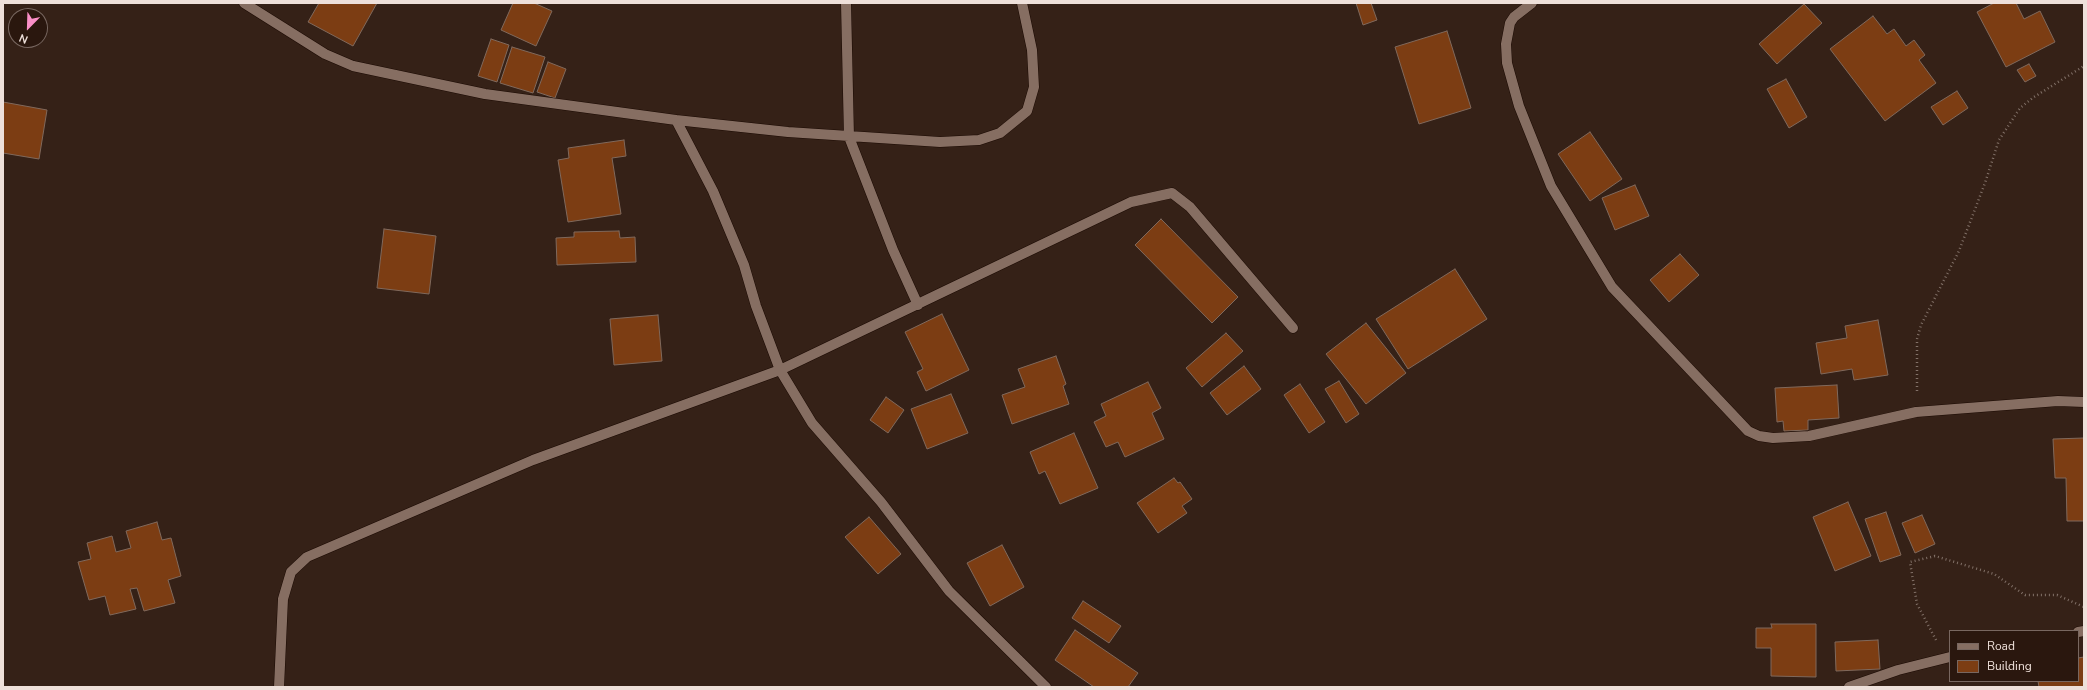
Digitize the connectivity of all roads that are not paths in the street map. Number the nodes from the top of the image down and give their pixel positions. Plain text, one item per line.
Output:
1 (244, 3) edge
2 (846, 3) edge
3 (1022, 3) edge
4 (1532, 3) edge
5 (676, 120) junction
6 (849, 137) junction
7 (918, 304) junction
8 (1293, 328) dead end
9 (780, 370) junction
10 (2084, 402) edge
11 (1948, 657) edge
12 (279, 687) edge
13 (1046, 687) edge
14 (1849, 687) edge

1 - 5 street
2 - 6 street
3 - 6 street
4 - 10 street
5 - 6 street
5 - 9 street
6 - 7 street
7 - 8 street
7 - 9 street
9 - 12 street
9 - 13 street
11 - 14 street

